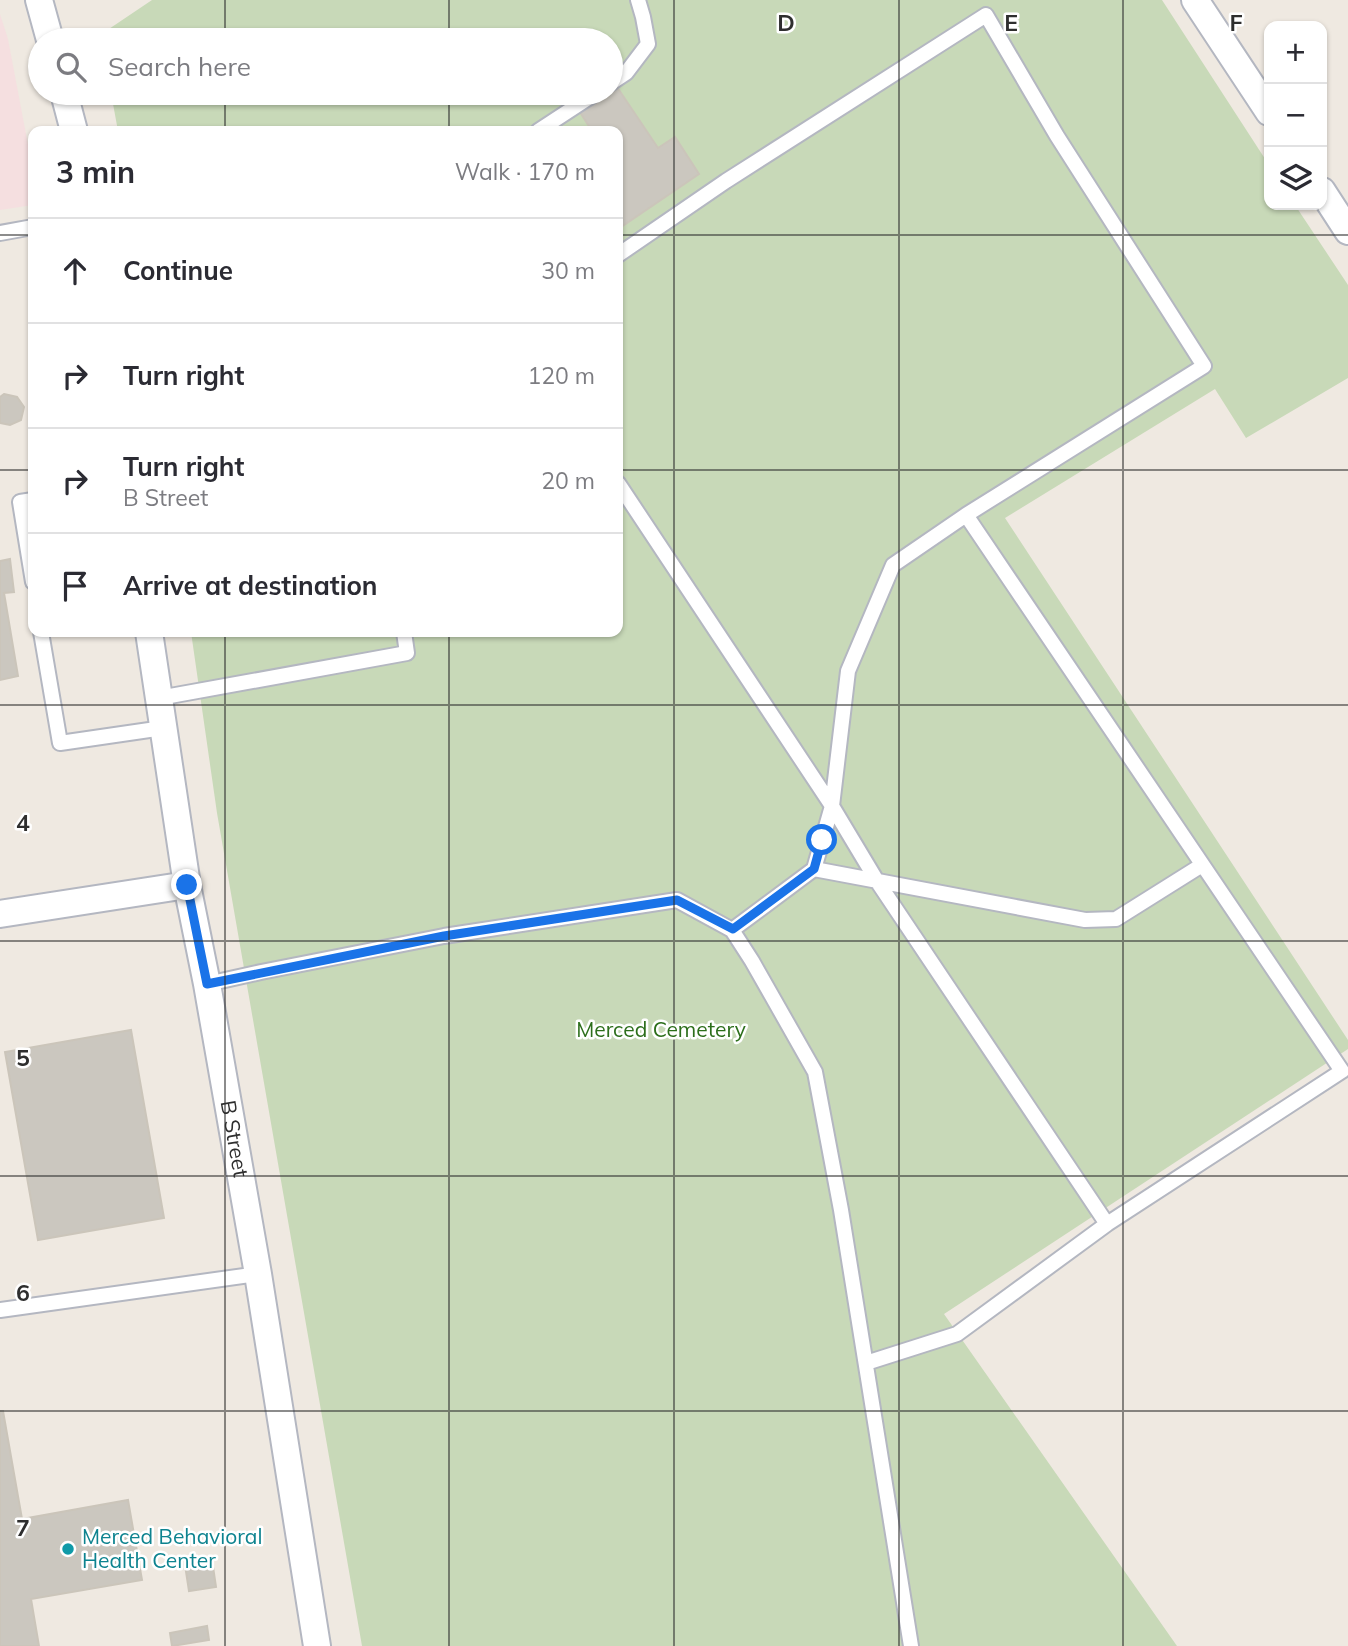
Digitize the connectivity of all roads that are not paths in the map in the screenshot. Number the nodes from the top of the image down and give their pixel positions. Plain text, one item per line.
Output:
1 (39, 0) edge
2 (638, 0) edge
3 (1195, 0) edge
4 (47, 28) edge
5 (623, 75) edge
6 (1264, 104) edge
7 (67, 105) edge
8 (578, 105) edge
9 (73, 126) edge
10 (546, 126) edge
11 (1327, 199) edge
12 (28, 229) edge
13 (1348, 231) edge
14 (0, 233) edge
15 (623, 252) edge
16 (623, 491) edge
17 (28, 501) edge
18 (966, 514) junction
19 (28, 551) edge
20 (42, 637) edge
21 (150, 637) edge
22 (405, 637) edge
23 (159, 698) junction
24 (163, 728) junction
25 (832, 806) junction
26 (1202, 865) junction
27 (814, 869) junction
28 (877, 881) junction
29 (187, 885) junction
30 (0, 915) edge
31 (733, 929) junction
32 (207, 984) junction
33 (1107, 1224) junction
34 (258, 1274) junction
35 (0, 1310) edge
36 (866, 1363) junction
37 (317, 1646) edge
38 (911, 1646) edge

1 - 4 street
2 - 5 lane
3 - 6 street
7 - 9 street
8 - 10 lane
11 - 13 street
12 - 14 lane
15 - 18 lane
16 - 25 lane
17 - 19 lane
18 - 25 lane
18 - 26 lane
20 - 24 lane
21 - 23 street, B Street
22 - 23 lane
23 - 24 street, B Street
24 - 29 street, B Street
25 - 27 lane
25 - 28 lane
26 - 28 lane
26 - 33 lane
27 - 28 lane
27 - 31 lane
28 - 33 lane
29 - 30 street
29 - 32 street, B Street
31 - 32 lane
31 - 36 lane
32 - 34 street, B Street
33 - 36 lane
34 - 35 lane
34 - 37 street, B Street
36 - 38 lane

